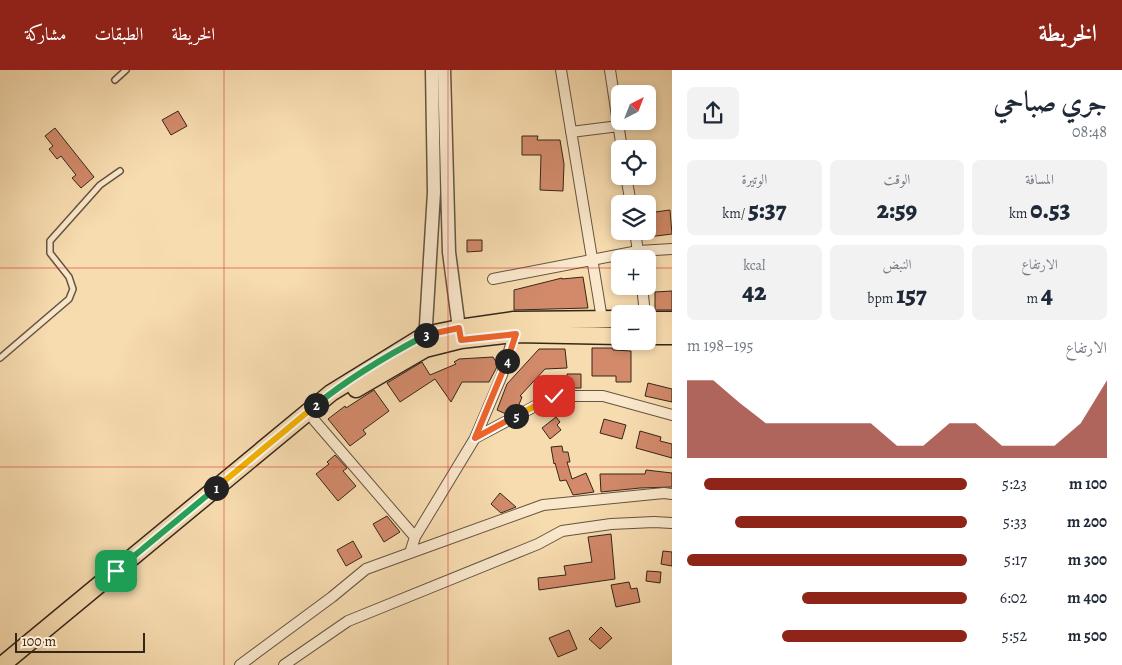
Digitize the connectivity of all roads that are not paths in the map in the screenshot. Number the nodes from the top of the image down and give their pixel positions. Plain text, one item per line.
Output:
1 (126, 70) edge
2 (432, 70) edge
3 (444, 70) edge
4 (561, 70) edge
5 (610, 70) edge
6 (115, 80) dead end
7 (612, 85) edge
8 (611, 127) edge
9 (571, 132) junction
10 (120, 171) dead end
11 (672, 249) edge
12 (656, 252) edge
13 (611, 258) edge
14 (592, 260) junction
15 (493, 279) dead end
16 (602, 319) junction
17 (611, 320) edge
18 (656, 320) edge
19 (672, 320) edge
20 (515, 327) junction
21 (460, 334) junction
22 (611, 335) edge
23 (656, 336) edge
24 (672, 336) edge
25 (425, 342) junction
26 (0, 358) edge
27 (672, 415) edge
28 (314, 420) junction
29 (475, 438) junction
30 (672, 494) edge
31 (672, 522) edge
32 (415, 537) junction
33 (410, 553) junction
34 (11, 664) edge
35 (240, 665) edge
36 (284, 665) edge

1 - 6 lane
2 - 25 street
3 - 21 street
4 - 9 street
5 - 7 street
8 - 9 street
9 - 14 street
10 - 26 lane
11 - 12 street
13 - 14 street
14 - 15 street
14 - 16 street
16 - 17 main road
16 - 20 main road
18 - 19 main road
20 - 21 main road
20 - 22 main road
20 - 29 street
21 - 25 main road
23 - 24 main road
25 - 28 main road
25 - 34 main road
27 - 29 street
28 - 32 street
28 - 34 main road
29 - 32 street
30 - 33 street
31 - 36 street
32 - 33 street
33 - 35 street

